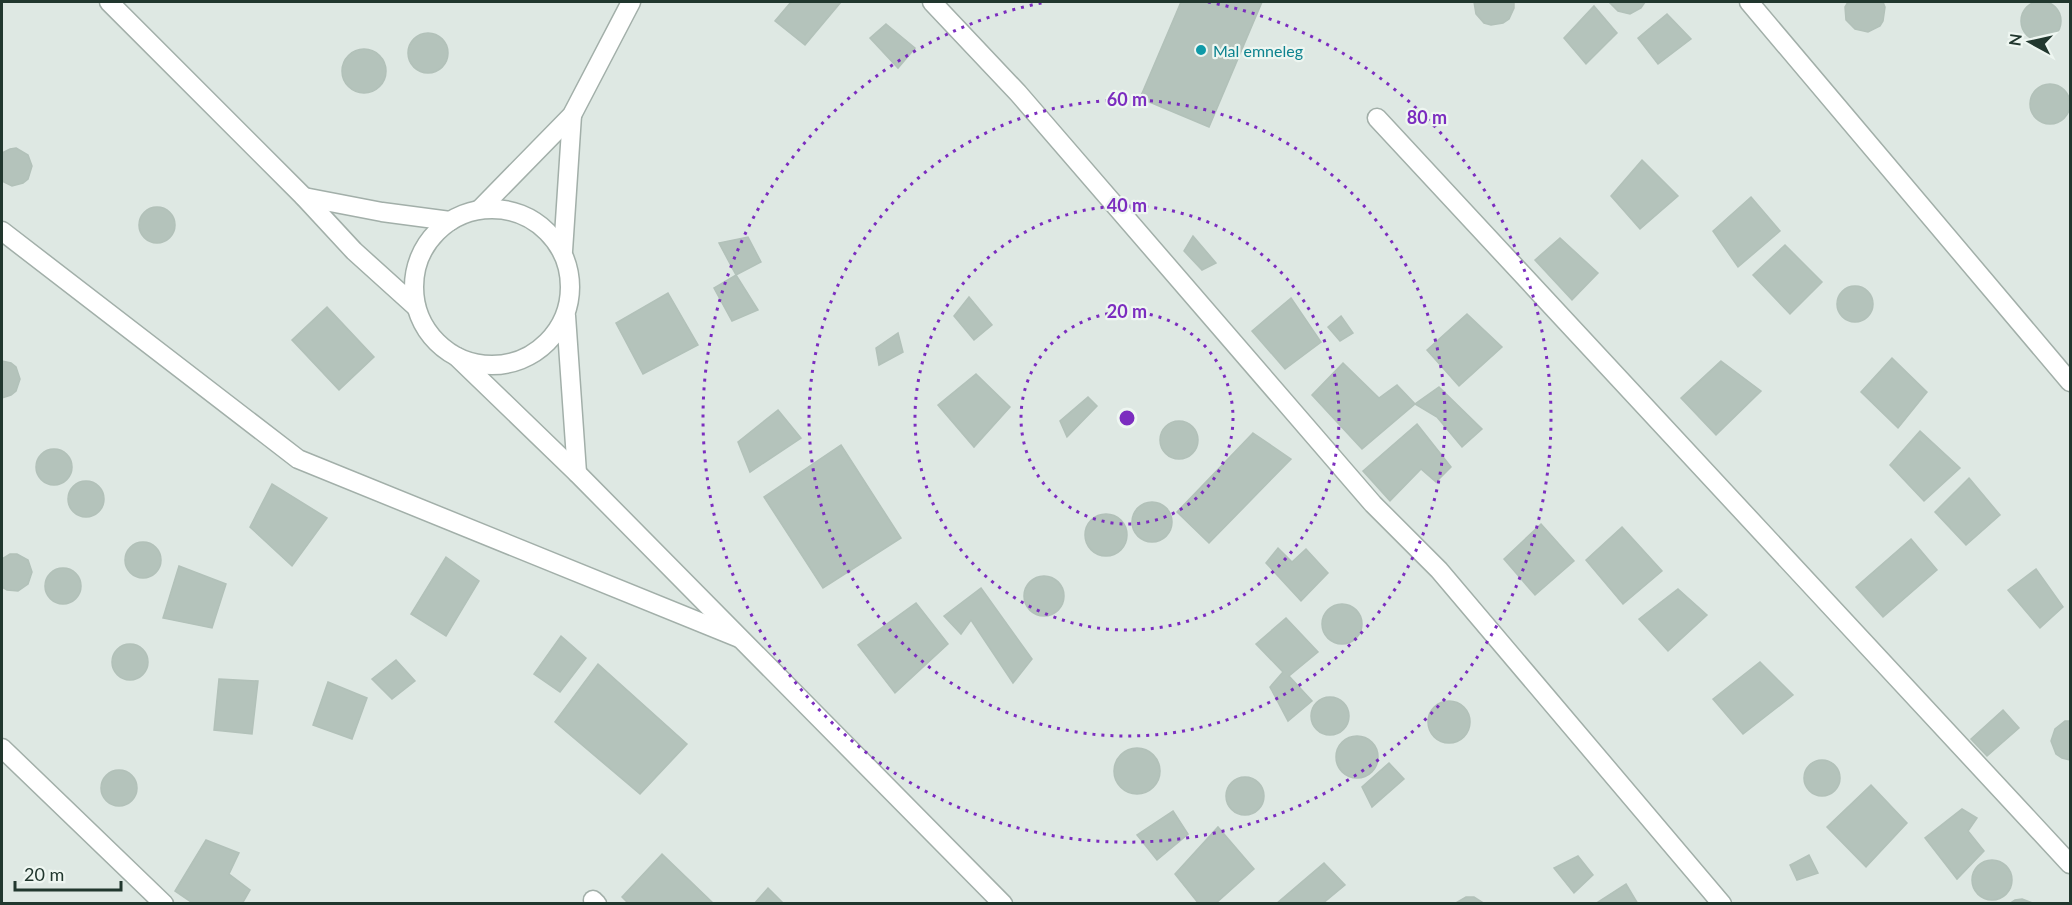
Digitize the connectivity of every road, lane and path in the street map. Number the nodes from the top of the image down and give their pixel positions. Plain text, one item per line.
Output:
1 (109, 2) edge
2 (631, 2) edge
3 (932, 2) edge
4 (1749, 2) edge
5 (572, 115) junction
6 (1377, 118) dead end
7 (304, 197) junction
8 (480, 209) junction
9 (450, 220) junction
10 (2, 231) edge
11 (563, 251) junction
12 (416, 307) junction
13 (566, 316) junction
14 (457, 357) junction
15 (2070, 382) edge
16 (577, 473) junction
17 (739, 638) junction
18 (2, 748) edge
19 (2070, 864) edge
20 (164, 903) edge
21 (1003, 903) edge
22 (1722, 903) edge

1 - 7 street
2 - 5 street
3 - 22 street
4 - 15 street
5 - 8 street
5 - 11 street
6 - 19 street
7 - 9 street
7 - 12 street
8 - 9 street
8 - 11 street
9 - 12 street
10 - 17 street
11 - 13 street
12 - 14 street
13 - 14 street
13 - 16 street
14 - 16 street
16 - 17 street
17 - 21 street
18 - 20 street

